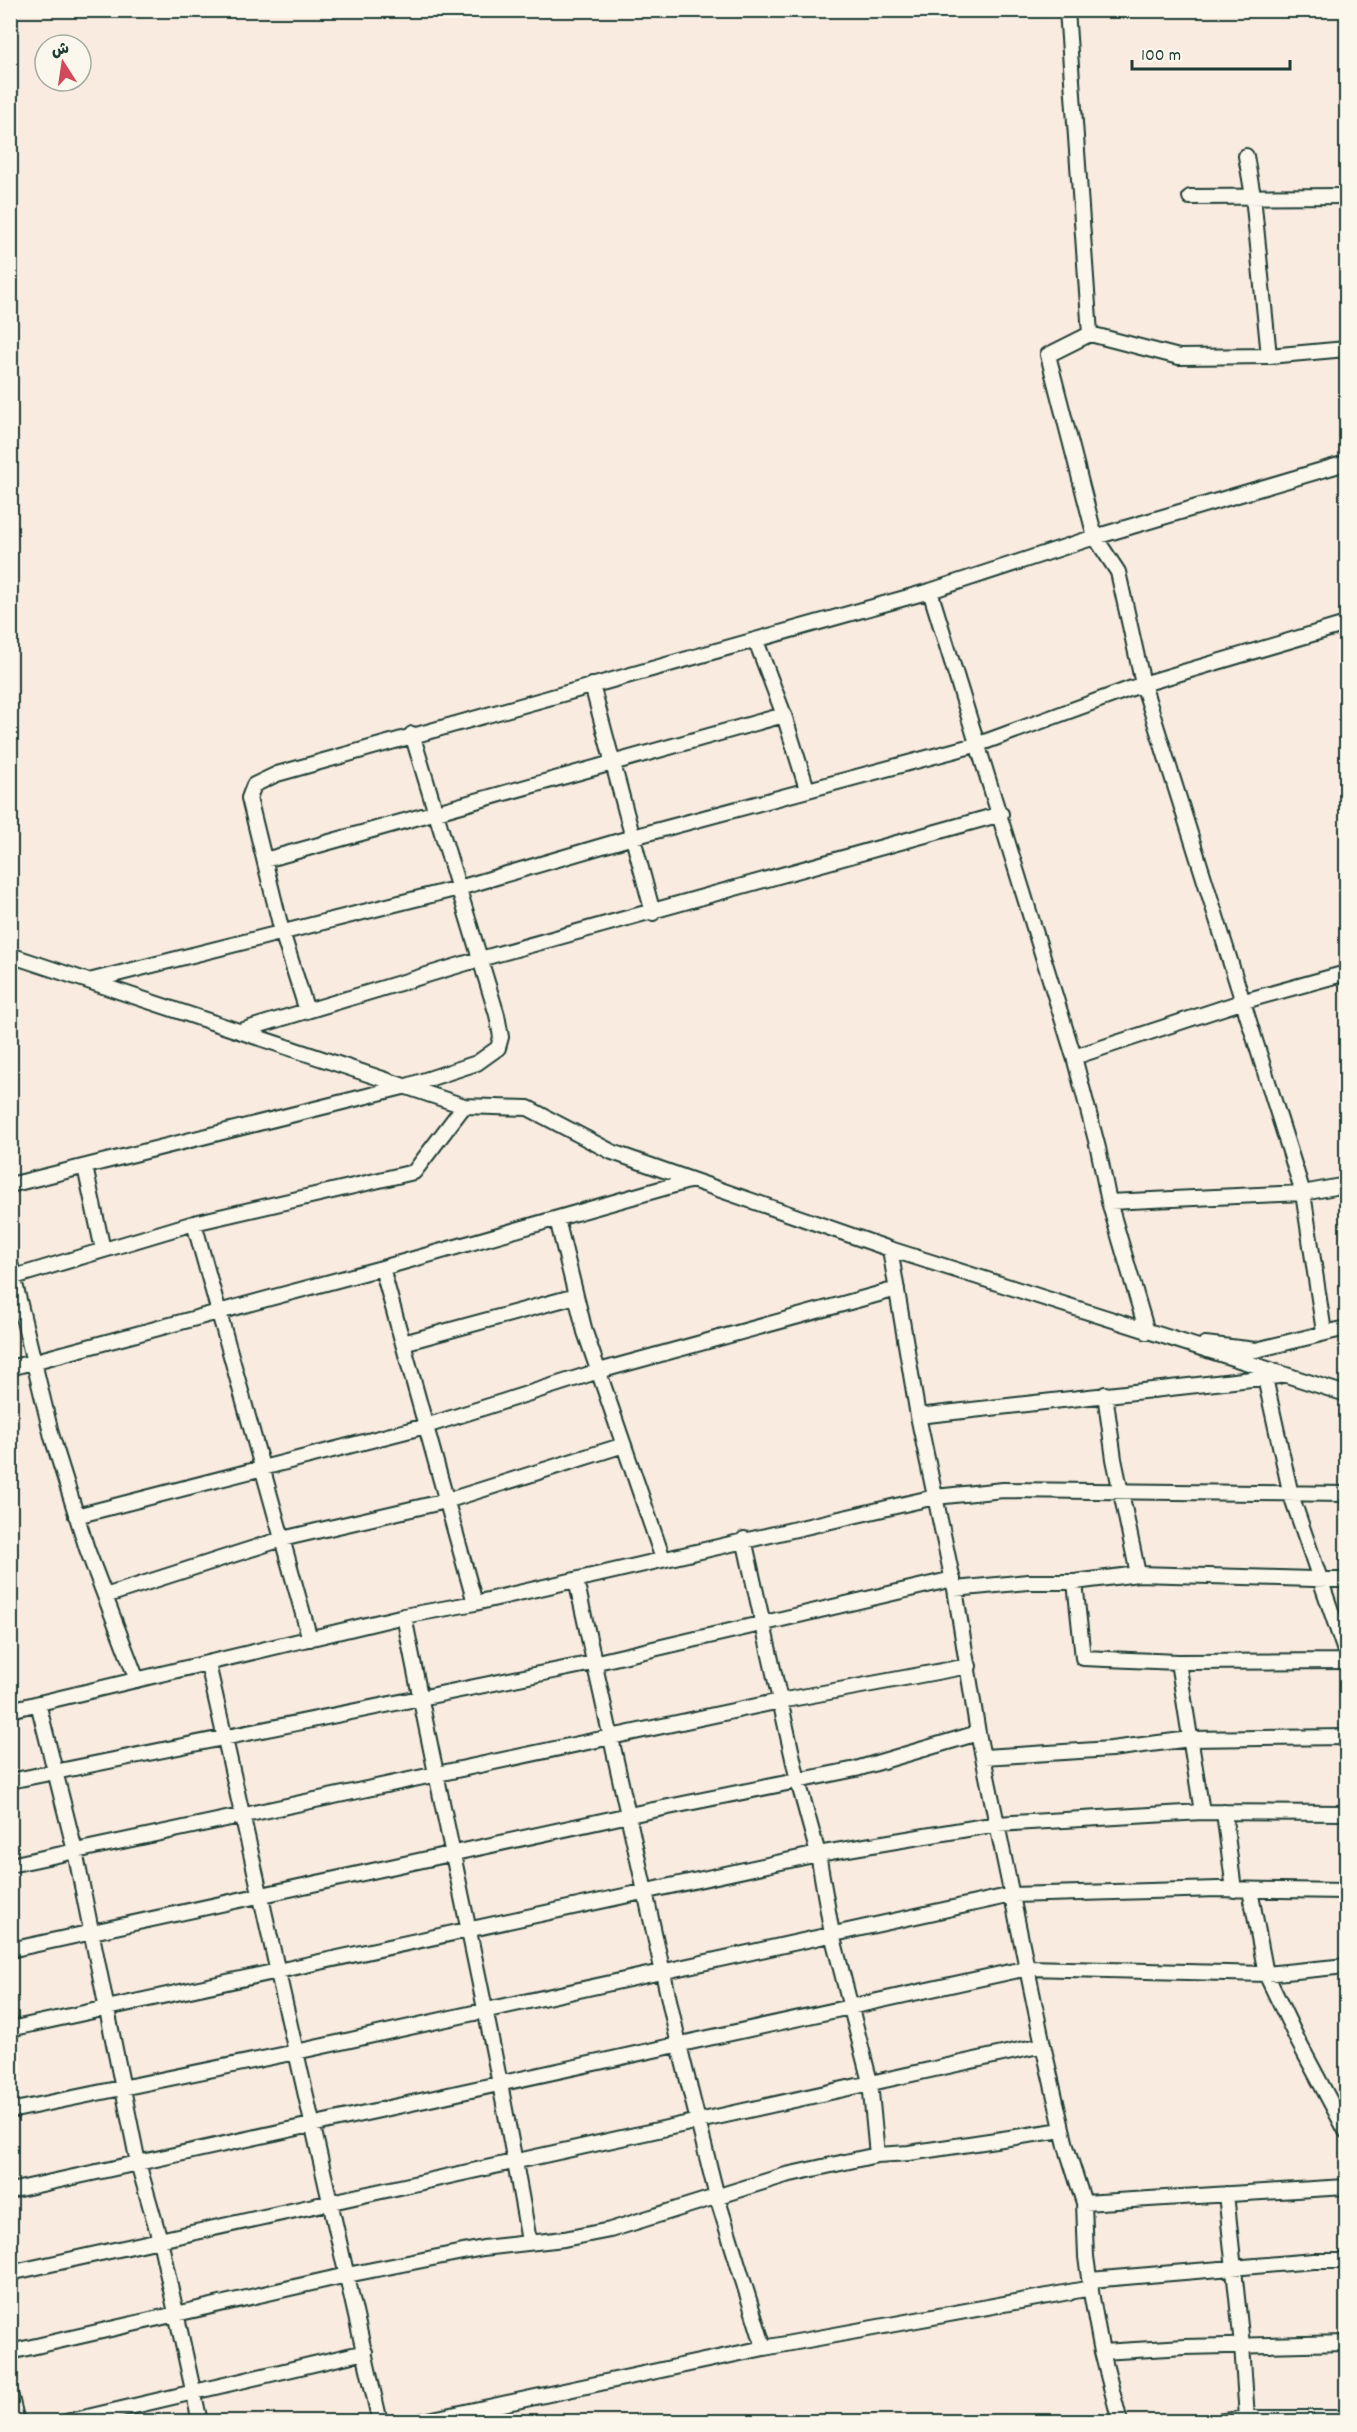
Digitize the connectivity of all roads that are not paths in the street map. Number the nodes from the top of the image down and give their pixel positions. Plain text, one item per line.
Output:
1 (1067, 10) edge
2 (1246, 156) dead end
3 (1253, 196) junction
4 (1347, 196) edge
5 (1190, 197) dead end
6 (1090, 334) junction
7 (1347, 349) edge
8 (1269, 356) junction
9 (1347, 463) edge
10 (1095, 537) junction
11 (930, 591) junction
12 (1347, 624) edge
13 (756, 641) junction
14 (1143, 684) junction
15 (592, 685) junction
16 (784, 715) junction
17 (412, 734) junction
18 (979, 744) junction
19 (613, 762) junction
20 (807, 789) junction
21 (436, 812) junction
22 (1001, 814) junction
23 (633, 837) junction
24 (265, 860) junction
25 (459, 888) junction
26 (653, 913) junction
27 (282, 932) junction
28 (10, 955) edge
29 (480, 959) junction
30 (1347, 973) edge
31 (89, 981) junction
32 (1241, 1002) junction
33 (307, 1011) junction
34 (240, 1031) junction
35 (1074, 1057) junction
36 (407, 1086) junction
37 (464, 1106) junction
38 (85, 1167) junction
39 (692, 1180) junction
40 (10, 1185) edge
41 (1347, 1185) edge
42 (1303, 1193) junction
43 (1109, 1202) junction
44 (557, 1219) junction
45 (194, 1223) junction
46 (890, 1249) junction
47 (103, 1250) junction
48 (382, 1268) junction
49 (12, 1270) edge
50 (897, 1288) junction
51 (576, 1296) junction
52 (217, 1311) junction
53 (1347, 1328) edge
54 (1147, 1332) junction
55 (1323, 1332) junction
56 (1173, 1340) junction
57 (403, 1343) junction
58 (34, 1361) junction
59 (10, 1368) edge
60 (599, 1371) junction
61 (1281, 1375) junction
62 (1265, 1378) junction
63 (1105, 1394) junction
64 (1347, 1394) edge
65 (918, 1416) junction
66 (426, 1426) junction
67 (624, 1445) junction
68 (261, 1468) junction
69 (1121, 1490) junction
70 (1347, 1494) edge
71 (1291, 1495) junction
72 (935, 1497) junction
73 (446, 1501) junction
74 (76, 1516) junction
75 (282, 1539) junction
76 (744, 1539) junction
77 (663, 1559) junction
78 (1138, 1574) junction
79 (1320, 1579) junction
80 (576, 1580) junction
81 (1347, 1580) edge
82 (1075, 1582) junction
83 (954, 1584) junction
84 (105, 1596) junction
85 (475, 1603) junction
86 (404, 1616) junction
87 (763, 1621) junction
88 (310, 1639) junction
89 (1347, 1654) edge
90 (1178, 1662) junction
91 (1347, 1662) edge
92 (593, 1663) junction
93 (208, 1664) junction
94 (969, 1666) junction
95 (137, 1680) junction
96 (420, 1700) junction
97 (780, 1701) junction
98 (38, 1703) junction
99 (10, 1710) edge
100 (978, 1733) junction
101 (1347, 1737) edge
102 (613, 1738) junction
103 (224, 1739) junction
104 (1190, 1739) junction
105 (984, 1757) junction
106 (55, 1772) junction
107 (435, 1775) junction
108 (10, 1781) edge
109 (798, 1781) junction
110 (1202, 1812) junction
111 (1224, 1812) junction
112 (1347, 1813) edge
113 (629, 1815) junction
114 (241, 1816) junction
115 (997, 1824) junction
116 (75, 1851) junction
117 (451, 1854) junction
118 (818, 1854) junction
119 (10, 1865) edge
120 (1234, 1890) junction
121 (1250, 1890) junction
122 (1347, 1891) edge
123 (645, 1892) junction
124 (1012, 1895) junction
125 (259, 1896) junction
126 (470, 1929) junction
127 (90, 1933) junction
128 (832, 1934) junction
129 (10, 1950) edge
130 (1347, 1966) edge
131 (1028, 1968) junction
132 (277, 1970) junction
133 (663, 1970) junction
134 (1266, 1974) junction
135 (852, 2006) junction
136 (106, 2008) junction
137 (486, 2009) junction
138 (10, 2029) edge
139 (680, 2044) junction
140 (1043, 2044) junction
141 (296, 2052) junction
142 (870, 2082) junction
143 (499, 2083) junction
144 (122, 2087) junction
145 (10, 2111) edge
146 (698, 2119) junction
147 (312, 2123) junction
148 (1062, 2130) junction
149 (1347, 2131) edge
150 (877, 2155) junction
151 (515, 2160) junction
152 (138, 2163) junction
153 (1347, 2187) edge
154 (10, 2191) edge
155 (1226, 2194) junction
156 (717, 2197) junction
157 (330, 2201) junction
158 (1084, 2203) junction
159 (160, 2240) junction
160 (529, 2241) junction
161 (1347, 2261) edge
162 (1234, 2268) junction
163 (10, 2273) edge
164 (347, 2275) junction
165 (1090, 2284) junction
166 (176, 2316) junction
167 (1347, 2343) edge
168 (1242, 2345) junction
169 (764, 2348) junction
170 (10, 2352) edge
171 (365, 2352) junction
172 (1102, 2352) junction
173 (192, 2392) junction
174 (10, 2393) edge
175 (1247, 2418) junction
176 (1347, 2418) edge
177 (17, 2421) edge
178 (66, 2421) edge
179 (200, 2421) edge
180 (380, 2421) edge
181 (419, 2421) edge
182 (1120, 2421) edge
183 (1216, 2421) edge

1 - 6 street
2 - 3 street
3 - 4 street
3 - 5 street
3 - 8 street
6 - 8 street
6 - 10 street
7 - 8 street
9 - 10 street
10 - 11 street
10 - 14 street
11 - 13 street
11 - 18 street
12 - 14 street
13 - 15 street
13 - 16 street
14 - 18 street
14 - 32 street
15 - 17 street
15 - 19 street
16 - 19 street
16 - 20 street
17 - 21 street
17 - 24 street
18 - 20 street
18 - 22 street
19 - 21 street
19 - 23 street
20 - 23 street
21 - 24 street
21 - 25 street
22 - 26 street
22 - 35 street
23 - 25 street
23 - 26 street
24 - 27 street
25 - 27 street
25 - 29 street
26 - 29 street
27 - 31 street
27 - 33 street
28 - 31 street
29 - 33 street
29 - 36 street
30 - 32 street
31 - 34 street
32 - 35 street
32 - 42 street
33 - 34 street
34 - 36 street
35 - 43 street
36 - 37 street
36 - 38 street
37 - 39 street
37 - 45 street
38 - 40 street
38 - 47 street
39 - 44 street
39 - 46 street
41 - 42 street
42 - 43 street
42 - 55 street
43 - 54 street
44 - 48 street
44 - 51 street
45 - 47 street
45 - 52 street
46 - 50 street
46 - 54 street
47 - 49 street
48 - 52 street
48 - 57 street
49 - 58 street
50 - 60 street
50 - 65 street
51 - 57 street
51 - 60 street
52 - 58 street
52 - 68 street
53 - 55 street
54 - 56 street
55 - 56 street
56 - 61 street
57 - 66 street
58 - 59 street
58 - 74 street
60 - 66 street
60 - 67 street
61 - 62 street
61 - 64 street
62 - 63 street
62 - 71 street
63 - 65 street
63 - 69 street
65 - 72 street
66 - 68 street
66 - 73 street
67 - 73 street
67 - 77 street
68 - 74 street
68 - 75 street
69 - 71 street
69 - 72 street
69 - 78 street
70 - 71 street
71 - 79 street
72 - 76 street
72 - 83 street
73 - 75 street
73 - 85 street
74 - 84 street
75 - 84 street
75 - 88 street
76 - 77 street
76 - 87 street
77 - 80 street
78 - 79 street
78 - 82 street
79 - 81 street
79 - 89 street
80 - 85 street
80 - 92 street
82 - 83 street
82 - 90 street
83 - 87 street
83 - 94 street
84 - 95 street
85 - 86 street
86 - 88 street
86 - 96 street
87 - 92 street
87 - 97 street
88 - 93 street
90 - 91 street
90 - 104 street
92 - 96 street
92 - 102 street
93 - 95 street
93 - 103 street
94 - 97 street
94 - 100 street
95 - 98 street
96 - 103 street
96 - 107 street
97 - 102 street
97 - 109 street
98 - 99 street
98 - 106 street
100 - 105 street
100 - 109 street
101 - 104 street
102 - 107 street
102 - 113 street
103 - 106 street
103 - 114 street
104 - 105 street
104 - 110 street
105 - 115 street
106 - 108 street
106 - 116 street
107 - 114 street
107 - 117 street
109 - 113 street
109 - 118 street
110 - 111 street
110 - 115 street
111 - 112 street
111 - 120 street
113 - 117 street
113 - 123 street
114 - 116 street
114 - 125 street
115 - 118 street
115 - 124 street
116 - 119 street
116 - 127 street
117 - 125 street
117 - 126 street
118 - 123 street
118 - 128 street
120 - 121 street
120 - 124 street
121 - 122 street
121 - 134 street
123 - 126 street
123 - 133 street
124 - 128 street
124 - 131 street
125 - 127 street
125 - 132 street
126 - 132 street
126 - 137 street
127 - 129 street
127 - 136 street
128 - 133 street
128 - 135 street
130 - 134 street
131 - 134 street
131 - 135 street
131 - 140 street
132 - 136 street
132 - 141 street
133 - 137 street
133 - 139 street
134 - 149 street
135 - 139 street
135 - 142 street
136 - 138 street
136 - 144 street
137 - 141 street
137 - 143 street
139 - 143 street
139 - 146 street
140 - 142 street
140 - 148 street
141 - 144 street
141 - 147 street
142 - 146 street
142 - 150 street
143 - 147 street
143 - 151 street
144 - 145 street
144 - 152 street
146 - 151 street
146 - 156 street
147 - 152 street
147 - 157 street
148 - 150 street
148 - 158 street
150 - 156 street
151 - 157 street
151 - 160 street
152 - 154 street
152 - 159 street
153 - 155 street
155 - 158 street
155 - 162 street
156 - 160 street
156 - 169 street
157 - 159 street
157 - 164 street
158 - 165 street
159 - 163 street
159 - 166 street
160 - 164 street
161 - 162 street
162 - 165 street
162 - 168 street
164 - 166 street
164 - 171 street
165 - 169 street
165 - 172 street
166 - 170 street
166 - 173 street
167 - 168 street
168 - 172 street
168 - 175 street
169 - 181 street
171 - 173 street
171 - 180 street
172 - 182 street
173 - 178 street
173 - 179 street
174 - 177 street
175 - 176 street
175 - 183 street

